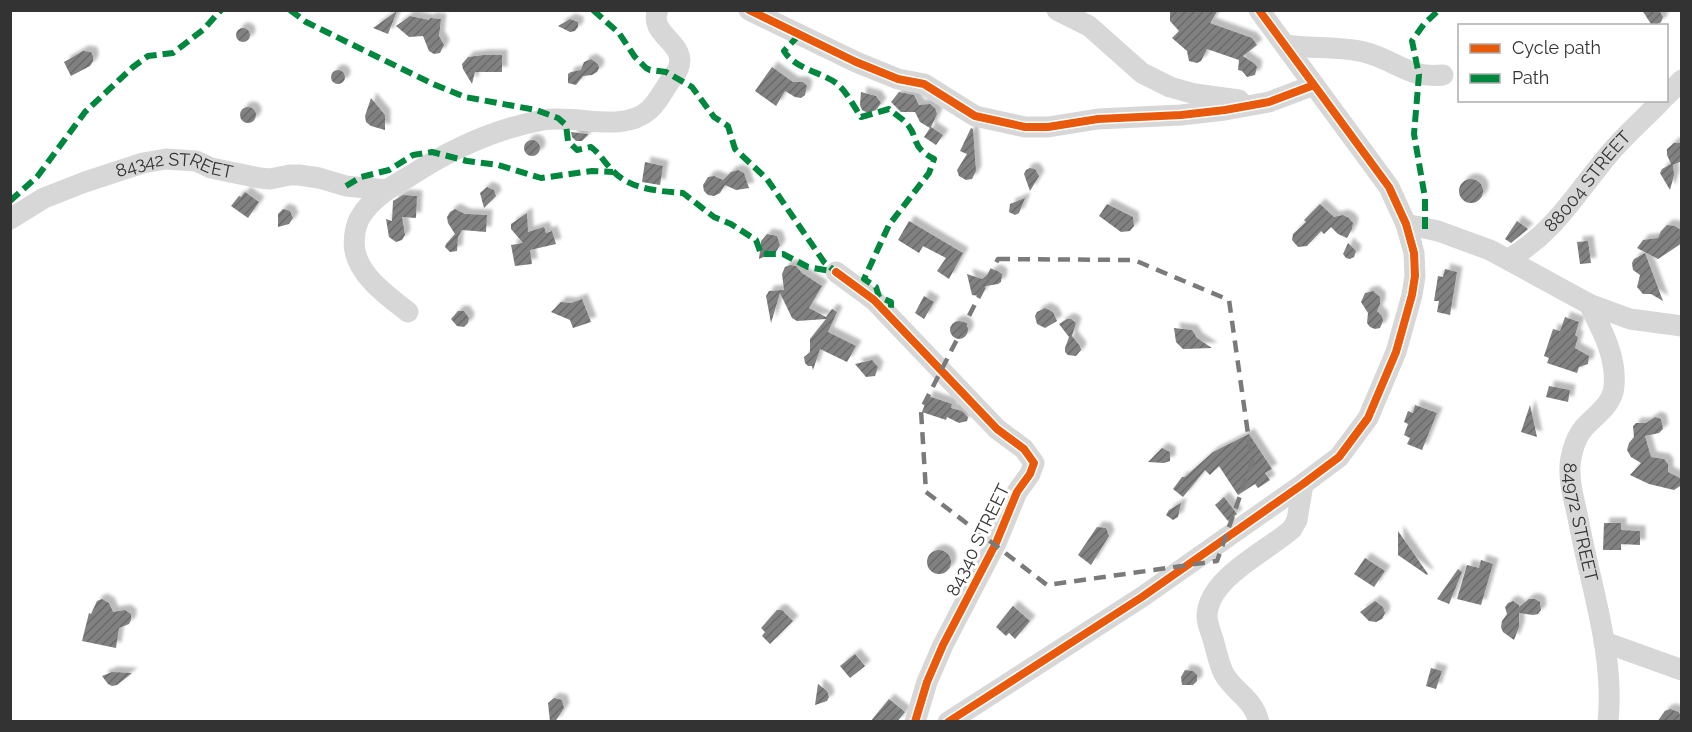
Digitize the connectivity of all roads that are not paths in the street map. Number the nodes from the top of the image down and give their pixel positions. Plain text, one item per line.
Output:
1 (658, 10) edge
2 (749, 10) edge
3 (1057, 10) edge
4 (1259, 10) edge
5 (1285, 45) junction
6 (1443, 75) dead end
7 (1682, 80) edge
8 (1314, 85) junction
9 (1668, 94) edge
10 (1269, 102) junction
11 (1660, 102) edge
12 (386, 190) junction
13 (10, 219) edge
14 (1406, 224) junction
15 (1509, 259) junction
16 (836, 272) dead end
17 (1589, 304) junction
18 (408, 312) dead end
19 (1682, 327) edge
20 (1303, 484) junction
21 (1604, 642) junction
22 (1682, 670) edge
23 (915, 722) edge
24 (948, 722) edge
25 (1259, 722) edge
26 (1608, 722) edge

1 - 12 street
2 - 10 street
3 - 10 street
4 - 5 street
5 - 6 street
5 - 8 street
7 - 9 street
8 - 10 street
8 - 14 street
11 - 15 street, 88004 STREET
12 - 13 street, 84342 STREET
12 - 18 street
14 - 15 street
14 - 20 street
15 - 17 street
16 - 23 street, 84340 STREET
17 - 19 street
17 - 21 street, 84972 STREET
20 - 24 street
20 - 25 street
21 - 22 street
21 - 26 street, 84972 STREET

